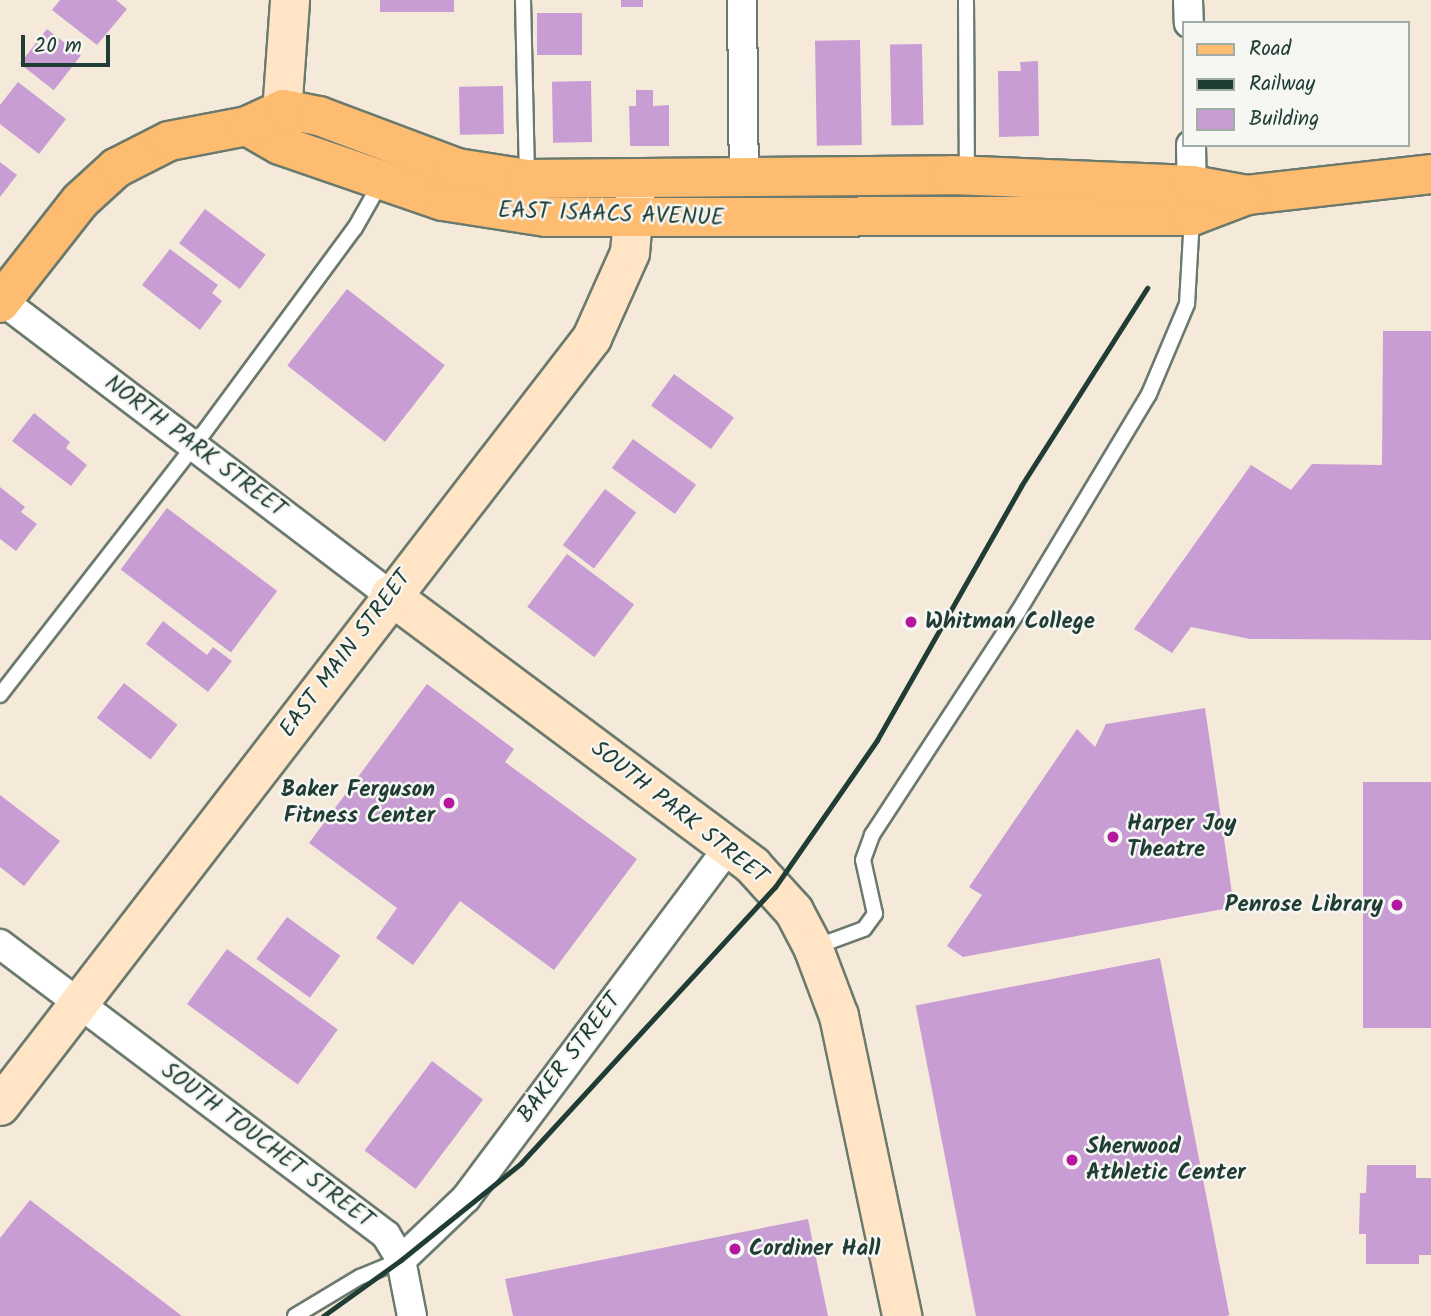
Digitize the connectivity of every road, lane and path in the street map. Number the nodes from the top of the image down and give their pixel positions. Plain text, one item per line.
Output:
1 (290, 0) edge
2 (523, 0) edge
3 (742, 0) edge
4 (965, 0) edge
5 (1188, 0) edge
6 (1189, 21) edge
7 (281, 127) junction
8 (1191, 147) edge
9 (1431, 174) edge
10 (967, 176) junction
11 (744, 177) junction
12 (382, 178) junction
13 (636, 178) junction
14 (527, 179) junction
15 (1192, 201) junction
16 (635, 220) junction
17 (1, 301) edge
18 (194, 446) junction
19 (390, 595) junction
20 (0, 695) edge
21 (729, 847) junction
22 (0, 944) edge
23 (813, 947) junction
24 (80, 1005) junction
25 (0, 1106) edge
26 (401, 1260) junction
27 (295, 1316) edge
28 (412, 1316) edge
29 (902, 1316) edge

1 - 7 main road
2 - 14 lane
3 - 11 street
4 - 10 lane
5 - 6 street
7 - 12 main road, EAST ISAACS AVENUE
7 - 14 main road, EAST ISAACS AVENUE
7 - 17 main road
8 - 15 street
9 - 15 main road, EAST ISAACS AVENUE
10 - 11 main road, EAST ISAACS AVENUE
10 - 15 main road, EAST ISAACS AVENUE
11 - 13 main road, EAST ISAACS AVENUE
12 - 16 main road, EAST ISAACS AVENUE
12 - 18 lane
13 - 14 main road, EAST ISAACS AVENUE
13 - 16 main road, EAST MAIN STREET
15 - 16 main road, EAST ISAACS AVENUE
15 - 23 lane
16 - 19 main road, EAST MAIN STREET
17 - 18 street, NORTH PARK STREET
18 - 19 street, NORTH PARK STREET
18 - 20 lane
19 - 21 main road, SOUTH PARK STREET
19 - 24 main road, EAST MAIN STREET
21 - 23 main road, SOUTH PARK STREET
21 - 26 street, BAKER STREET
22 - 24 street, SOUTH TOUCHET STREET
23 - 29 main road, SOUTH PARK STREET
24 - 25 main road, EAST MAIN STREET
24 - 26 street, SOUTH TOUCHET STREET
26 - 27 lane
26 - 28 street, SOUTH TOUCHET STREET

